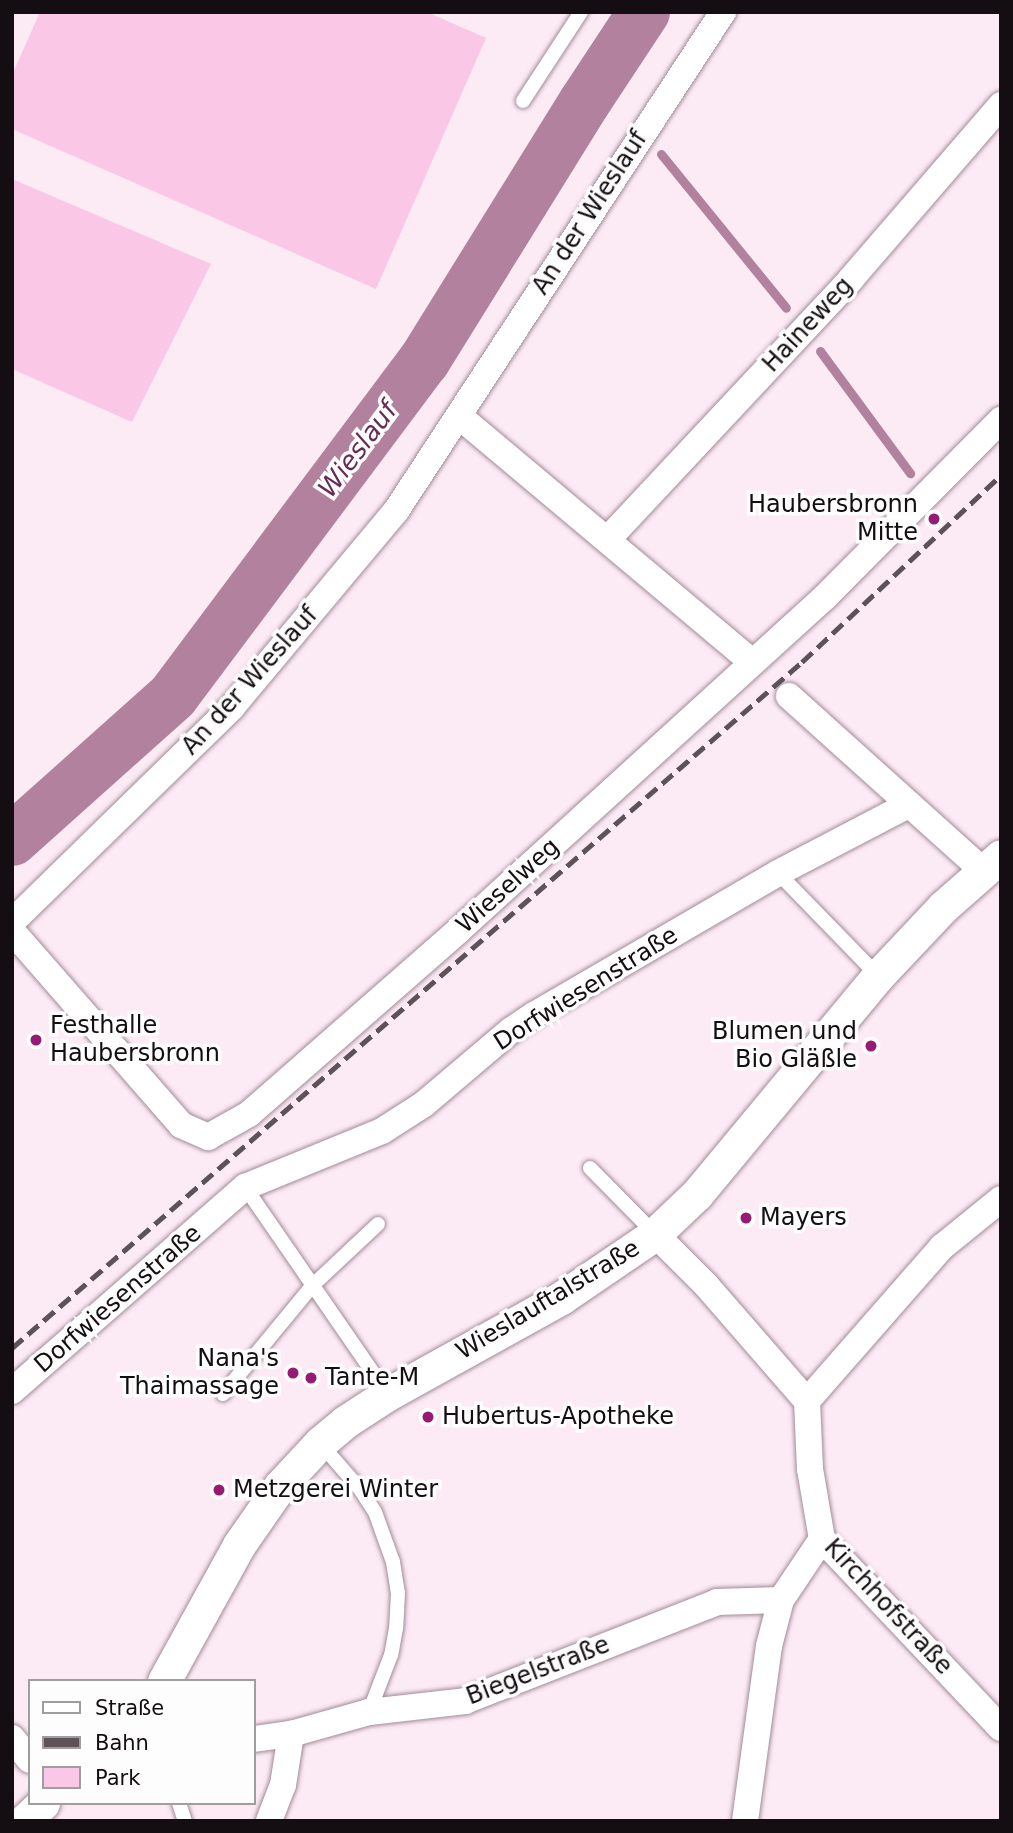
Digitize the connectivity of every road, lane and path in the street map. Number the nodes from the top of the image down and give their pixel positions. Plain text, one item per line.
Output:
1 (581, 12) edge
2 (723, 12) edge
3 (523, 101) dead end
4 (1001, 105) edge
5 (459, 416) junction
6 (1001, 420) edge
7 (608, 539) junction
8 (752, 662) junction
9 (789, 696) dead end
10 (908, 805) junction
11 (991, 863) edge
12 (778, 873) junction
13 (12, 922) edge
14 (12, 931) edge
15 (878, 976) junction
16 (590, 1168) dead end
17 (245, 1187) junction
18 (1001, 1199) edge
19 (378, 1224) dead end
20 (655, 1234) junction
21 (313, 1285) junction
22 (12, 1391) edge
23 (223, 1394) dead end
24 (388, 1394) junction
25 (807, 1401) junction
26 (320, 1443) junction
27 (822, 1539) junction
28 (781, 1600) junction
29 (165, 1679) edge
30 (369, 1713) junction
31 (1001, 1728) edge
32 (291, 1734) junction
33 (12, 1738) edge
34 (256, 1739) edge
35 (28, 1758) edge
36 (269, 1821) edge
37 (745, 1821) edge

1 - 3 lane
2 - 5 street, An der Wieslauf
4 - 7 street, Haineweg
5 - 7 street
5 - 13 street, An der Wieslauf
6 - 8 street, Wieselweg
7 - 8 street
8 - 14 street, Wieselweg
9 - 10 street
10 - 11 street
10 - 12 street, Dorfwiesenstraße
11 - 15 street, Wieslauftalstraße
12 - 15 lane
12 - 17 street, Dorfwiesenstraße
15 - 20 street, Wieslauftalstraße
16 - 20 lane
17 - 21 lane
17 - 22 street, Dorfwiesenstraße
18 - 25 street
19 - 21 lane
20 - 24 street, Wieslauftalstraße
20 - 25 street
21 - 23 lane
21 - 24 lane
24 - 26 street, Wieslauftalstraße
25 - 27 street, Kirchhofstraße
26 - 29 street, Wieslauftalstraße
26 - 30 lane
27 - 28 street
27 - 31 street, Kirchhofstraße
28 - 30 street, Biegelstraße
28 - 37 street
30 - 32 street, Biegelstraße
32 - 34 street, Biegelstraße
32 - 36 street
33 - 35 street

